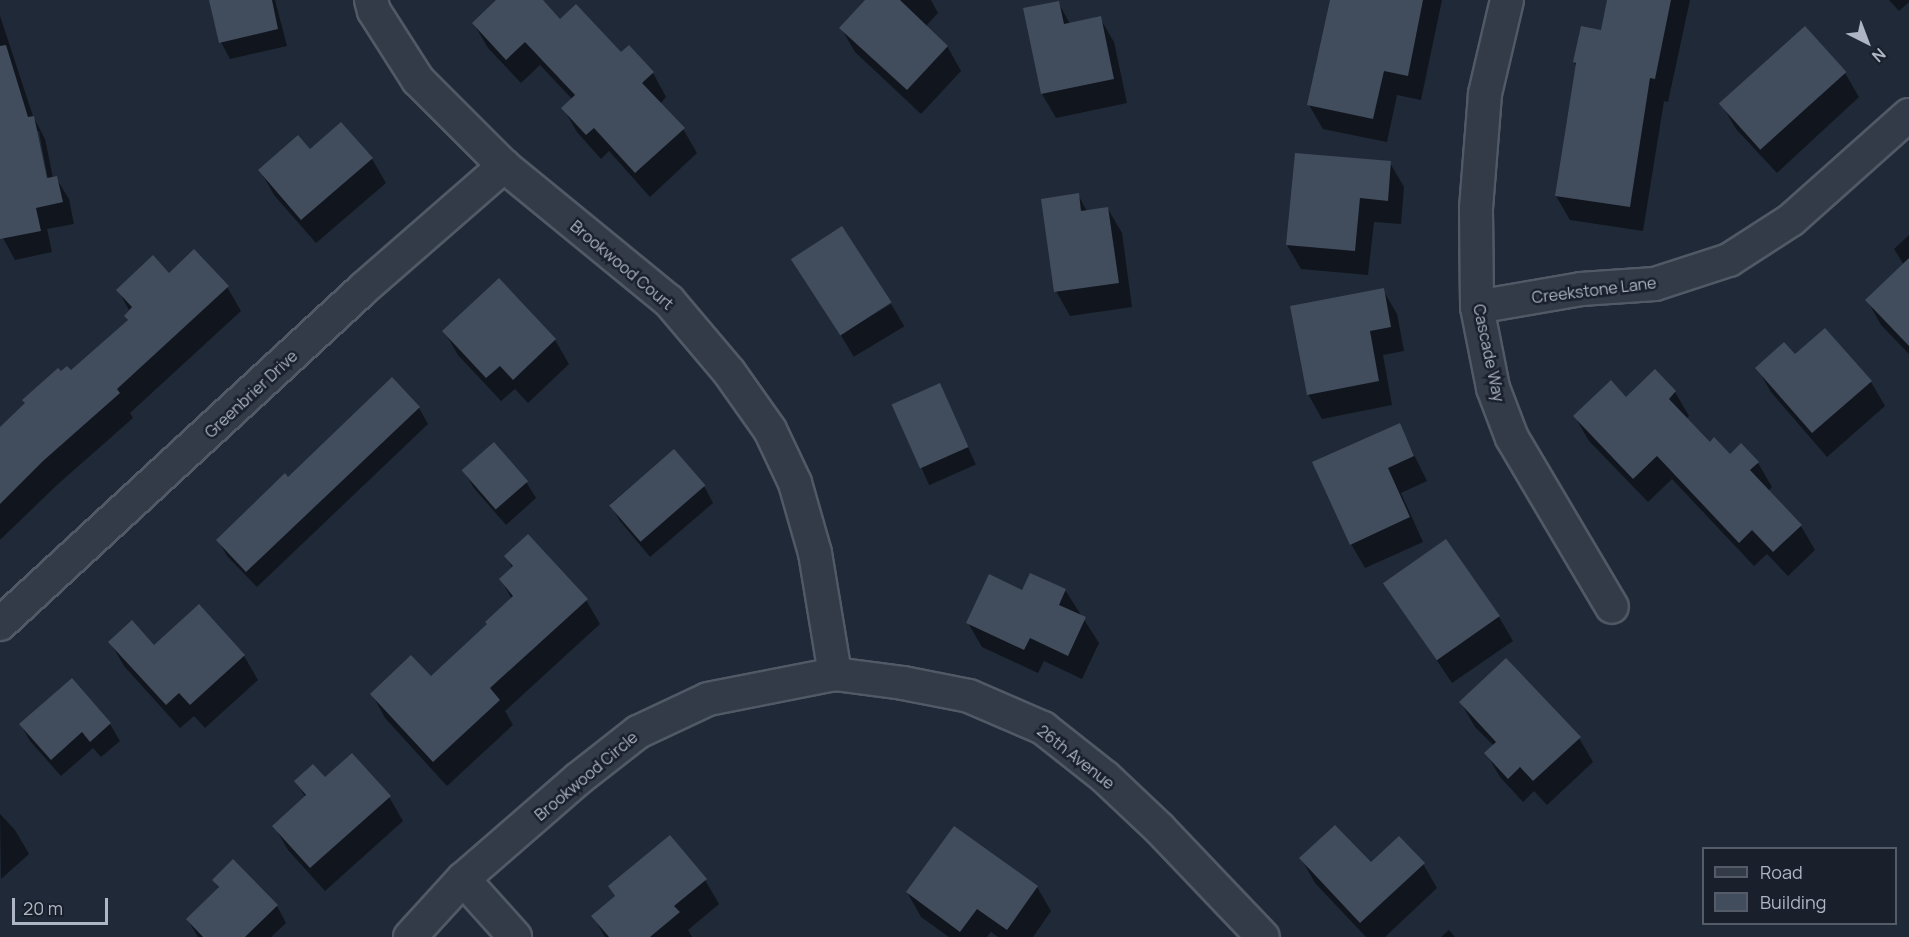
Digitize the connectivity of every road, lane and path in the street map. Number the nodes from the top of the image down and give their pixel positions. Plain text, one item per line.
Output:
1 (371, 0) edge
2 (1507, 0) edge
3 (1909, 115) edge
4 (504, 166) junction
5 (1477, 307) junction
6 (1612, 607) dead end
7 (0, 624) edge
8 (835, 674) junction
9 (463, 879) junction
10 (410, 937) edge
11 (515, 937) edge
12 (1263, 937) edge

1 - 4 street, Brookwood Court
2 - 5 street, Cascade Way
3 - 5 street, Creekstone Lane
4 - 7 street, Greenbrier Drive
4 - 8 street, Brookwood Court
5 - 6 street, Cascade Way
8 - 9 street, Brookwood Circle
8 - 12 street, 26th Avenue
9 - 10 street, Brookwood Circle
9 - 11 street

